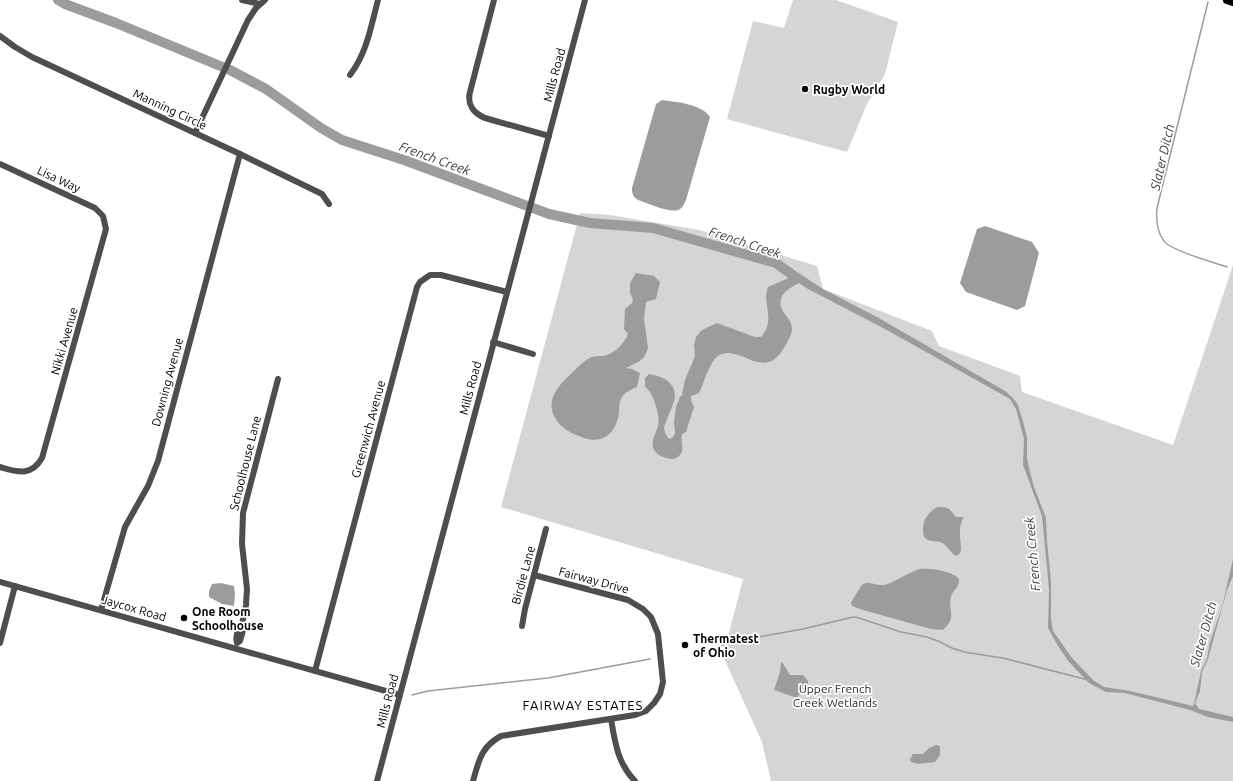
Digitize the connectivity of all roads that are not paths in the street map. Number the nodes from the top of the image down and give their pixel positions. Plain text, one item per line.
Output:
1 (242, 0) edge
2 (378, 0) edge
3 (494, 0) edge
4 (585, 0) edge
5 (1227, 0) edge
6 (262, 2) edge
7 (1233, 2) edge
8 (0, 36) edge
9 (350, 75) dead end
10 (195, 133) junction
11 (549, 136) junction
12 (240, 154) junction
13 (0, 164) edge
14 (329, 204) dead end
15 (105, 220) joint
16 (507, 292) junction
17 (493, 342) junction
18 (533, 354) dead end
19 (278, 379) dead end
20 (0, 467) edge
21 (546, 529) dead end
22 (534, 575) junction
23 (0, 582) edge
24 (14, 586) junction
25 (101, 610) junction
26 (522, 626) dead end
27 (0, 643) edge
28 (236, 646) junction
29 (315, 671) junction
30 (400, 695) junction
31 (611, 719) junction
32 (377, 781) edge
33 (473, 781) edge
34 (635, 781) edge

1 - 6 street
2 - 9 street
3 - 11 street
4 - 11 street, Mills Road
5 - 7 main road
6 - 10 street
8 - 10 street, Manning Circle
10 - 12 street, Manning Circle
11 - 16 street, Mills Road
12 - 14 street, Manning Circle
12 - 25 street, Downing Avenue
13 - 15 street, Lisa Way
15 - 20 street, Nikki Avenue
16 - 17 street, Mills Road
16 - 29 street, Greenwich Avenue
17 - 18 street
17 - 30 street, Mills Road
19 - 28 street, Schoolhouse Lane
21 - 22 street, Birdie Lane
22 - 26 street, Birdie Lane
22 - 31 street, Fairway Drive
23 - 24 street, Jaycox Road
24 - 25 street, Jaycox Road
24 - 27 street
25 - 28 street, Jaycox Road
28 - 29 street, Jaycox Road
29 - 30 street, Jaycox Road
30 - 32 street, Mills Road
31 - 33 street, Fairway Drive
31 - 34 street

